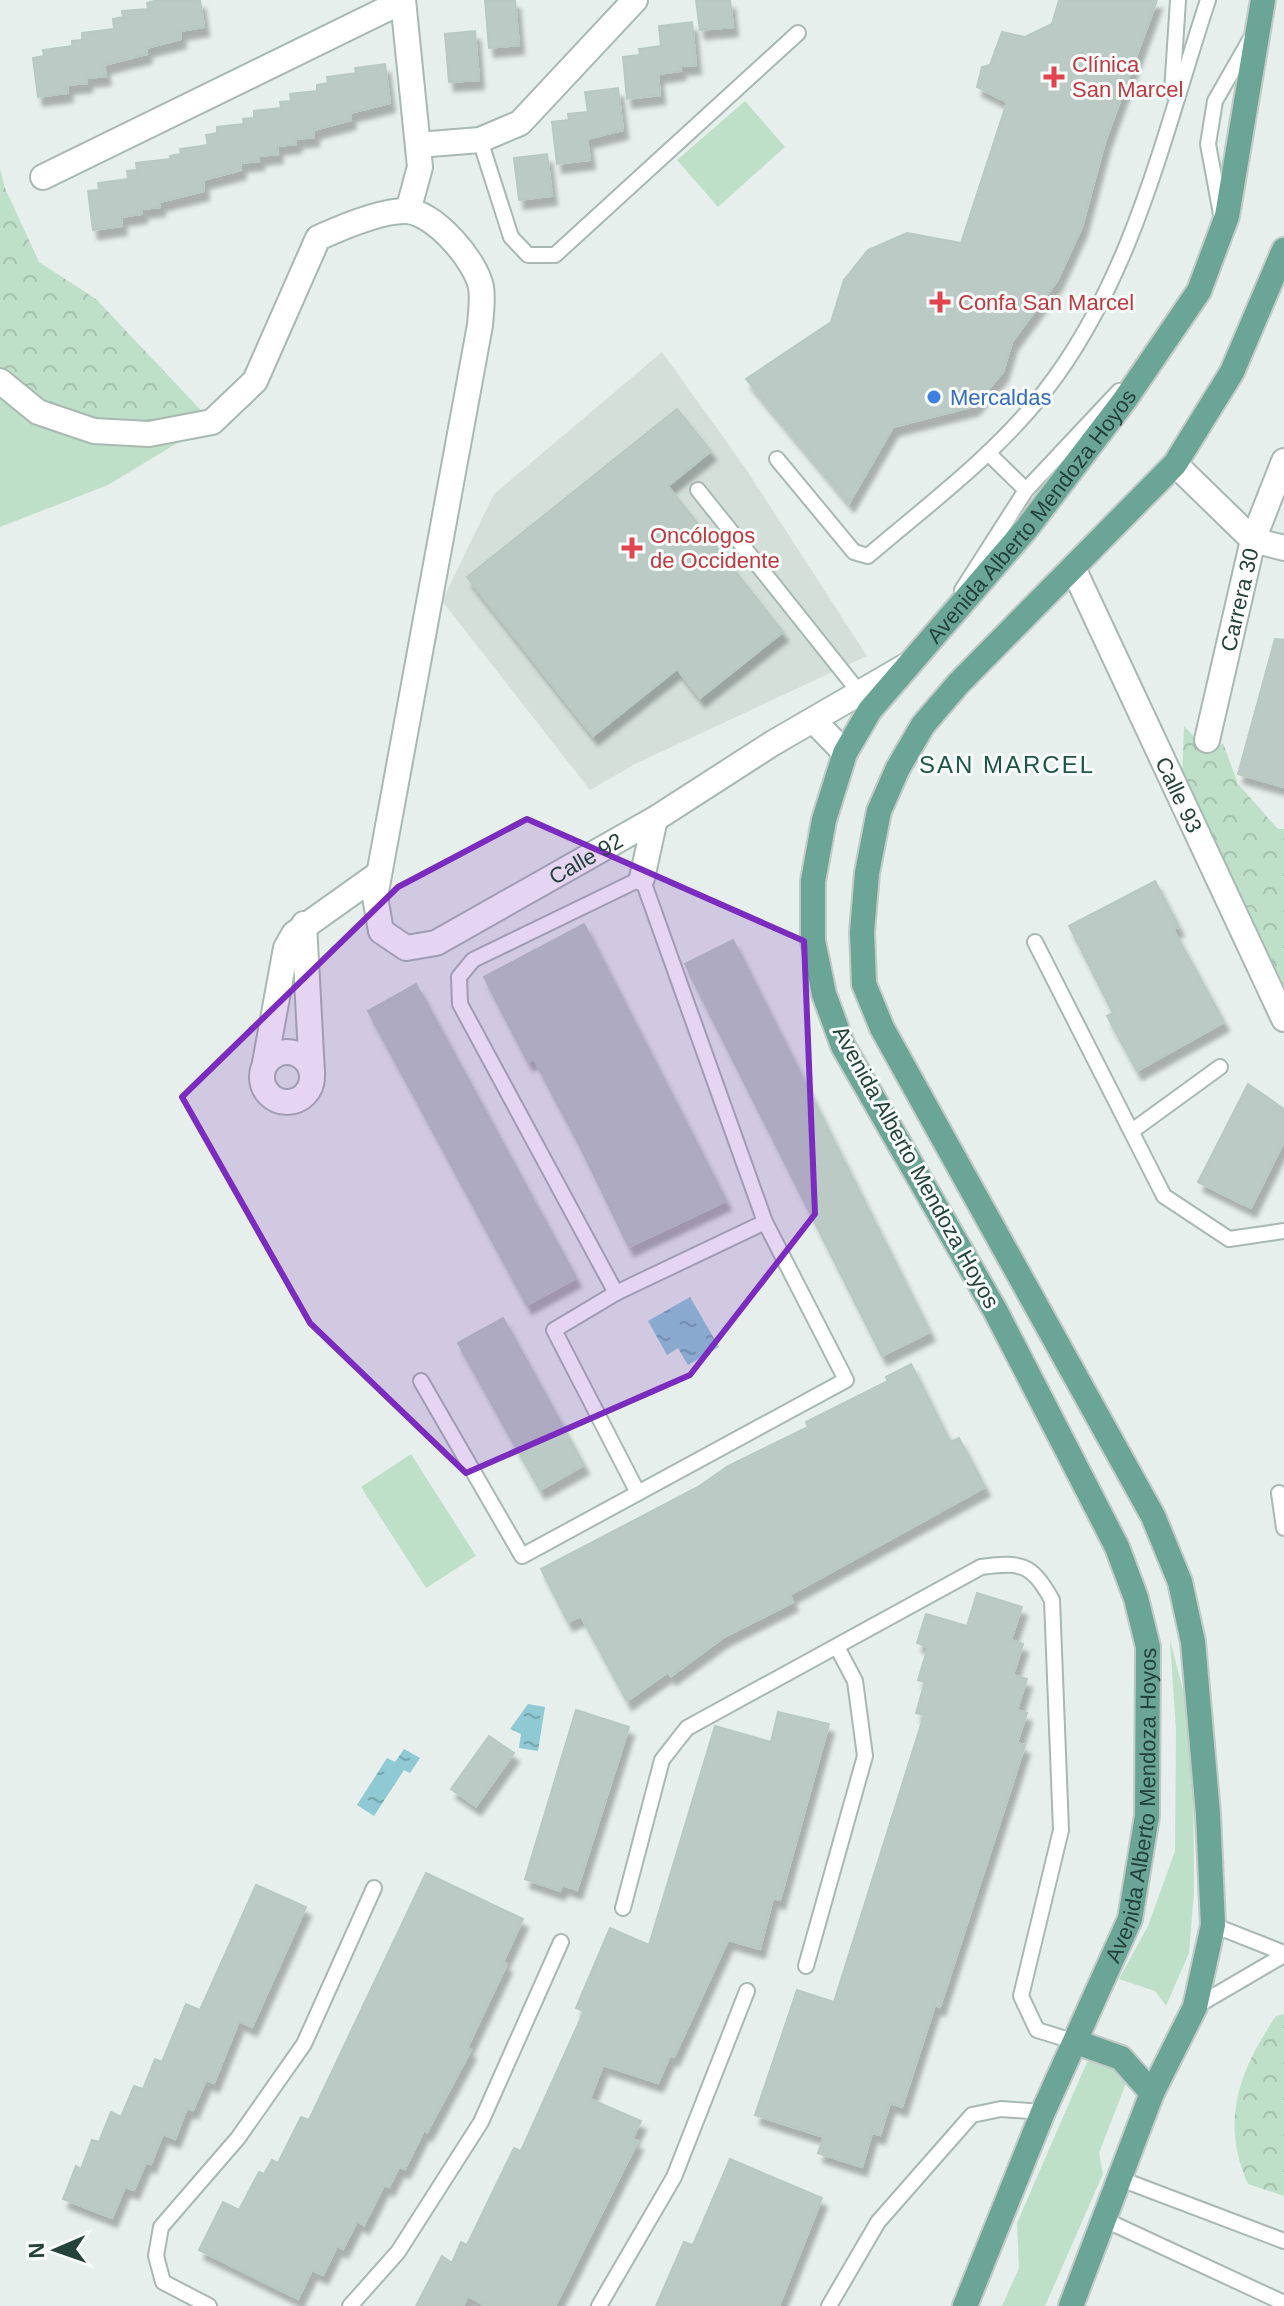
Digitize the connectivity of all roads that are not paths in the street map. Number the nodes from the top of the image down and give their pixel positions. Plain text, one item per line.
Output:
1 (635, 0) edge
2 (1178, 0) edge
3 (1208, 0) edge
4 (403, 1) edge
5 (1262, 10) edge
6 (798, 33) dead end
7 (1171, 113) junction
8 (480, 140) junction
9 (418, 145) junction
10 (43, 177) dead end
11 (408, 211) junction
12 (1284, 250) edge
13 (1162, 348) junction
14 (0, 381) edge
15 (988, 453) junction
16 (777, 459) dead end
17 (1284, 461) edge
18 (1175, 464) junction
19 (698, 490) dead end
20 (1026, 490) junction
21 (1253, 540) junction
22 (1284, 548) edge
23 (1074, 570) junction
24 (932, 639) junction
25 (906, 666) junction
26 (859, 692) junction
27 (815, 722) junction
28 (1207, 740) dead end
29 (845, 753) junction
30 (655, 819) junction
31 (642, 878) junction
32 (376, 886) junction
33 (304, 924) junction
34 (1035, 942) dead end
35 (1284, 1019) edge
36 (265, 1063) junction
37 (1220, 1067) dead end
38 (312, 1077) junction
39 (1132, 1131) junction
40 (765, 1222) junction
41 (1284, 1231) edge
42 (616, 1293) junction
43 (421, 1381) dead end
44 (638, 1493) junction
45 (1279, 1493) dead end
46 (1284, 1528) edge
47 (837, 1647) junction
48 (374, 1888) dead end
49 (623, 1908) dead end
50 (1213, 1925) junction
51 (561, 1942) dead end
52 (1284, 1954) edge
53 (806, 1966) dead end
54 (747, 1991) dead end
55 (1195, 2007) junction
56 (1076, 2042) junction
57 (1152, 2093) junction
58 (1043, 2112) junction
59 (1118, 2178) junction
60 (1103, 2219) junction
61 (1284, 2241) edge
62 (1284, 2303) edge
63 (209, 2306) edge
64 (350, 2306) edge
65 (599, 2306) edge
66 (829, 2306) edge
67 (965, 2306) edge
68 (1071, 2306) edge

1 - 8 street
2 - 7 lane
3 - 7 lane
4 - 9 street
4 - 10 street
5 - 13 main road, Avenida Alberto Mendoza Hoyos
6 - 8 lane
7 - 15 lane
8 - 9 street
9 - 11 street
11 - 14 street
11 - 32 street
12 - 18 main road, Avenida Alberto Mendoza Hoyos
13 - 20 lane
13 - 24 main road, Avenida Alberto Mendoza Hoyos
15 - 16 lane
15 - 20 lane
17 - 21 street, Carrera 30
18 - 21 street
18 - 23 main road, Avenida Alberto Mendoza Hoyos
19 - 26 lane
20 - 24 lane
21 - 22 street
21 - 28 street, Carrera 30
23 - 35 street, Calle 93
23 - 50 main road, Avenida Alberto Mendoza Hoyos
24 - 25 main road, Avenida Alberto Mendoza Hoyos
25 - 26 street, Calle 92
25 - 29 main road, Avenida Alberto Mendoza Hoyos
26 - 27 street, Calle 92
27 - 29 street
27 - 30 street, Calle 92
29 - 56 main road, Avenida Alberto Mendoza Hoyos
30 - 31 street
30 - 32 street, Calle 92
31 - 40 lane
31 - 42 lane
32 - 33 street
33 - 36 street
33 - 38 street
34 - 39 lane
36 - 38 street
36 - 38 street
37 - 39 lane
39 - 41 lane
40 - 42 lane
40 - 44 lane
42 - 44 lane
43 - 44 lane
45 - 46 lane
47 - 49 lane
47 - 53 lane
47 - 56 lane
48 - 63 lane
50 - 52 lane
50 - 55 main road, Avenida Alberto Mendoza Hoyos
51 - 64 lane
52 - 55 lane
54 - 65 lane
55 - 57 main road, Avenida Alberto Mendoza Hoyos
56 - 57 main road
56 - 58 main road, Avenida Alberto Mendoza Hoyos
57 - 59 main road, Avenida Alberto Mendoza Hoyos
58 - 66 lane
58 - 67 main road, Avenida Alberto Mendoza Hoyos
59 - 60 main road, Avenida Alberto Mendoza Hoyos
59 - 61 lane
60 - 62 lane
60 - 68 main road, Avenida Alberto Mendoza Hoyos

